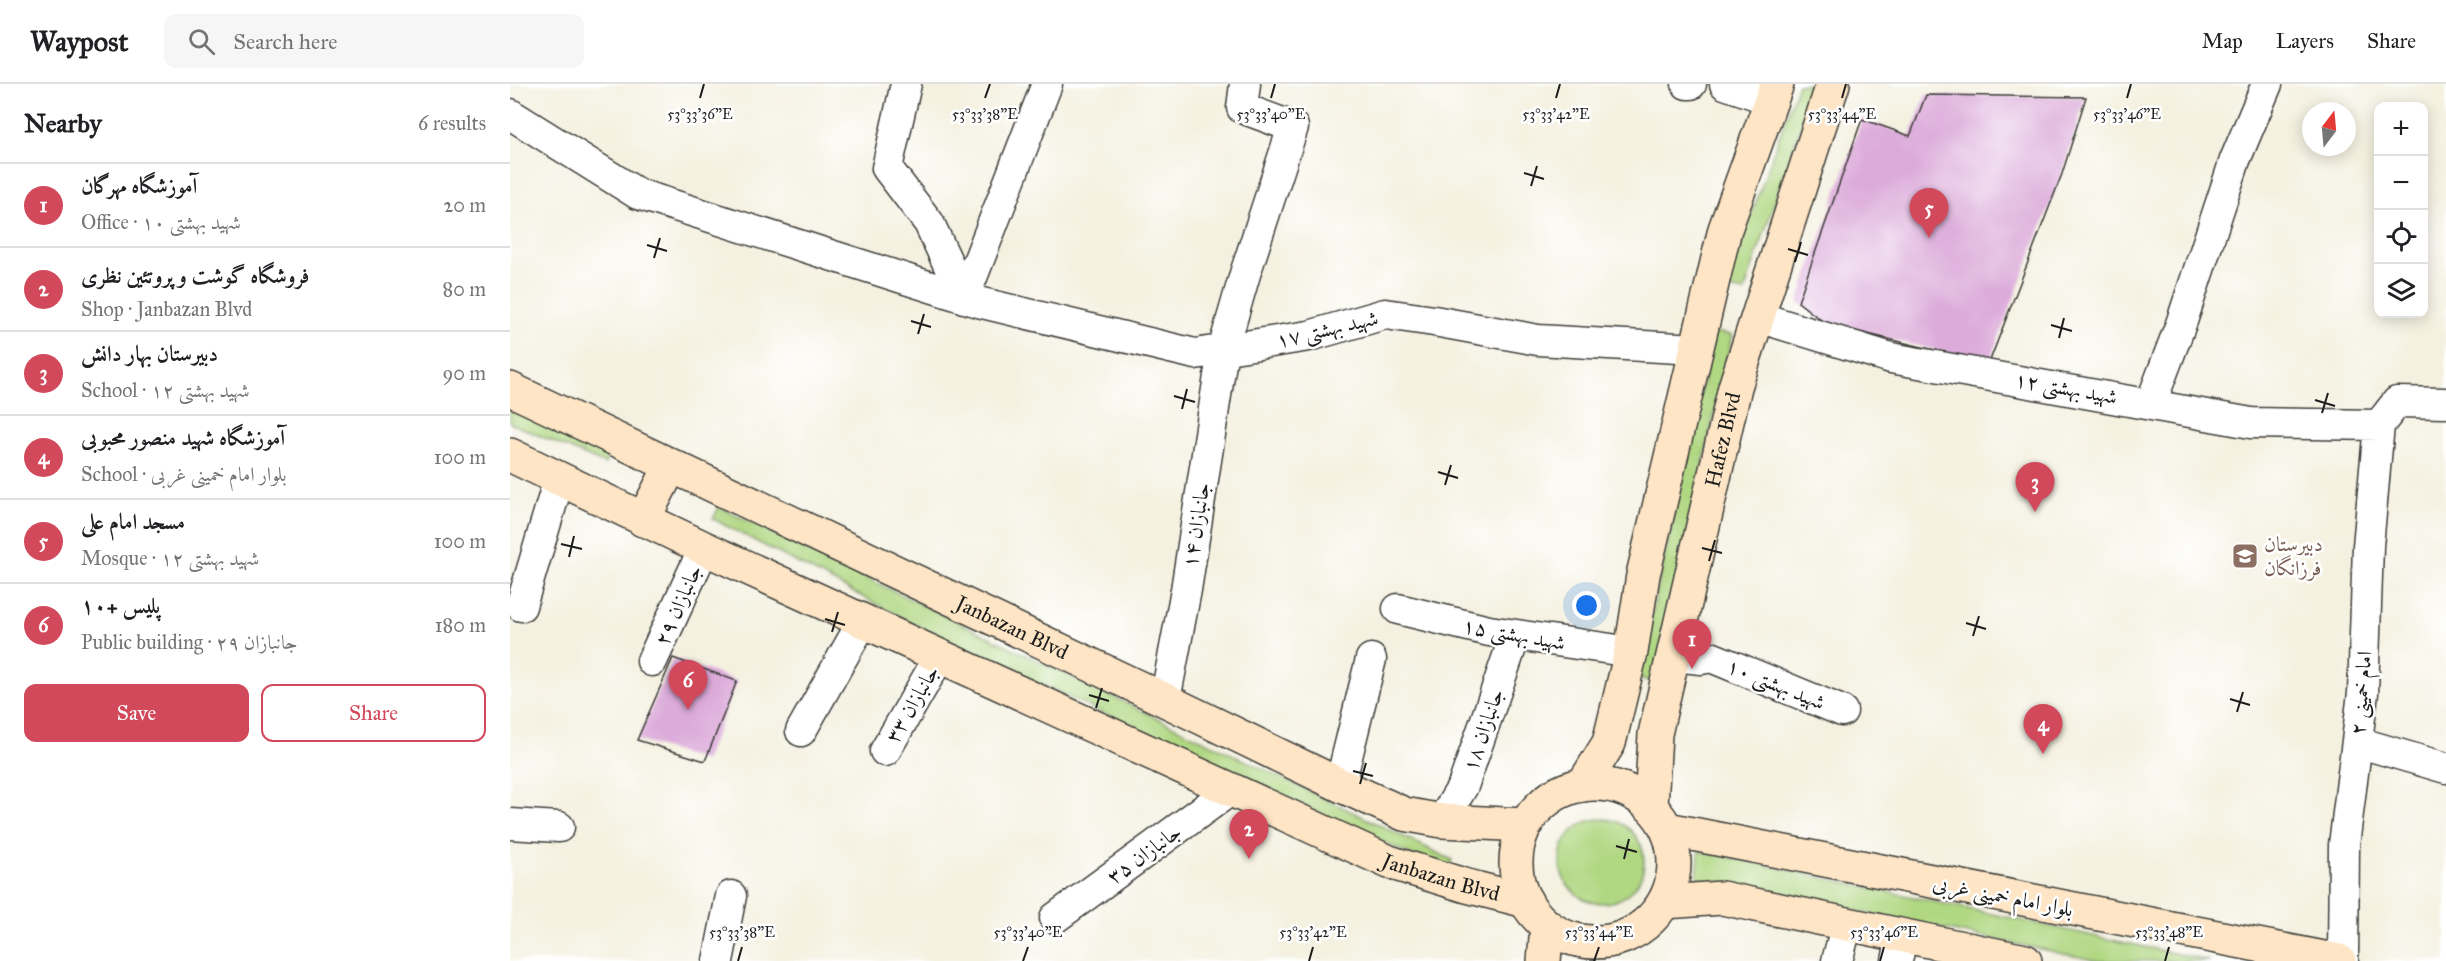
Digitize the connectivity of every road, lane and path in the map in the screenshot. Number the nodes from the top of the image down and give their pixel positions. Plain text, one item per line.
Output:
1 (906, 84) edge
2 (1047, 84) edge
3 (1245, 84) edge
4 (1725, 84) edge
5 (1833, 84) edge
6 (2266, 84) edge
7 (1774, 92) edge
8 (510, 114) edge
9 (964, 298) junction
10 (1758, 317) junction
11 (1696, 349) junction
12 (1223, 350) junction
13 (510, 389) edge
14 (2151, 403) junction
15 (2446, 403) edge
16 (2379, 425) junction
17 (510, 455) edge
18 (671, 465) junction
19 (559, 479) junction
20 (643, 520) junction
21 (704, 548) junction
22 (521, 606) dead end
23 (1398, 609) dead end
24 (863, 621) junction
25 (1515, 636) junction
26 (1631, 652) junction
27 (940, 656) junction
28 (1675, 656) junction
29 (1371, 659) dead end
30 (652, 661) dead end
31 (1165, 700) junction
32 (1842, 711) dead end
33 (801, 731) dead end
34 (2357, 742) junction
35 (885, 751) dead end
36 (2446, 768) edge
37 (1583, 785) junction
38 (1340, 786) junction
39 (1232, 789) junction
40 (1659, 818) junction
41 (1442, 821) junction
42 (510, 824) edge
43 (1526, 825) junction
44 (559, 827) dead end
45 (731, 896) dead end
46 (1526, 901) junction
47 (1665, 902) junction
48 (1055, 918) dead end
49 (1847, 924) junction
50 (1547, 926) junction
51 (1624, 948) edge
52 (1899, 948) edge
53 (717, 961) edge
54 (1544, 961) edge
55 (1837, 961) edge
56 (2025, 961) edge
57 (2341, 961) edge

1 - 9 street
2 - 9 street
3 - 12 street, جانبازان ۱۴
4 - 7 street
5 - 10 main road, Hafez Blvd
6 - 14 street
7 - 11 main road
8 - 9 street, شهید بهشتی ۱۷
9 - 12 street, شهید بهشتی ۱۷
10 - 14 street, شهید بهشتی ۱۲
10 - 28 main road, Hafez Blvd
11 - 12 street, شهید بهشتی ۱۷
11 - 26 main road
12 - 31 street, جانبازان ۱۴
13 - 18 main road, Janbazan Blvd
14 - 16 street, شهید بهشتی ۱۲
15 - 16 street
16 - 34 street, امام خمینی ۲
17 - 19 main road, Janbazan Blvd
18 - 20 main road
18 - 31 main road, Janbazan Blvd
19 - 20 main road, Janbazan Blvd
19 - 22 street
20 - 21 main road, Janbazan Blvd
21 - 24 main road, Janbazan Blvd
21 - 30 street, جانبازان ۲۹
23 - 25 street, شهید بهشتی ۱۵
24 - 27 main road, Janbazan Blvd
24 - 33 street
25 - 26 street, شهید بهشتی ۱۵
25 - 41 street, جانبازان ۱۸
26 - 37 main road
27 - 35 street, جانبازان ۳۳
27 - 39 main road, Janbazan Blvd
28 - 32 street, شهید بهشتی ۱۰
28 - 40 main road, Hafez Blvd
29 - 38 street
31 - 38 main road, Janbazan Blvd
34 - 36 street
34 - 57 street, امام خمینی ۲
37 - 40 main road
37 - 43 main road
38 - 41 main road, Janbazan Blvd
39 - 46 main road, Janbazan Blvd
39 - 48 street, جانبازان ۳۵
40 - 47 main road
40 - 57 main road, بلوار امام خمینی غربی
41 - 43 main road, Janbazan Blvd
42 - 44 street
43 - 46 main road
45 - 53 street
46 - 50 main road
47 - 49 main road
47 - 51 main road
49 - 52 main road
49 - 55 street
50 - 51 main road
50 - 54 main road
52 - 56 main road

